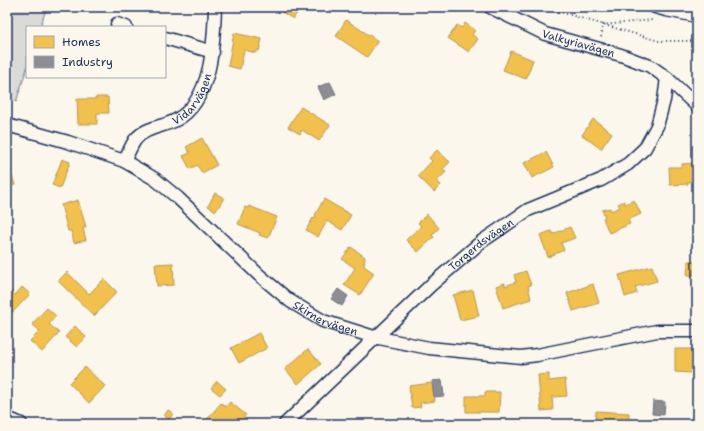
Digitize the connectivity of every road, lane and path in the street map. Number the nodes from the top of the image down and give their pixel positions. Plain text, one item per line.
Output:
1 (215, 7) edge
2 (490, 7) edge
3 (543, 7) edge
4 (660, 9) edge
5 (697, 16) edge
6 (603, 25) junction
7 (166, 38) edge
8 (697, 41) edge
9 (599, 50) junction
10 (213, 52) junction
11 (667, 78) junction
12 (697, 106) edge
13 (7, 124) edge
14 (124, 161) junction
15 (697, 331) edge
16 (374, 337) junction
17 (7, 418) edge
18 (20, 424) edge
19 (284, 424) edge

1 - 10 street, Vidarvägen
2 - 9 street, Valkyriavägen
3 - 6 path
4 - 5 street
4 - 6 path
6 - 8 path
6 - 9 path
7 - 10 street
9 - 11 street, Valkyriavägen
10 - 14 street, Vidarvägen
11 - 12 street, Valkyriavägen
11 - 16 street, Torgerdsvägen
13 - 14 street, Skirnervägen
14 - 16 street, Skirnervägen
15 - 16 street, Skirnervägen
16 - 19 street, Torgerdsvägen
17 - 18 street

